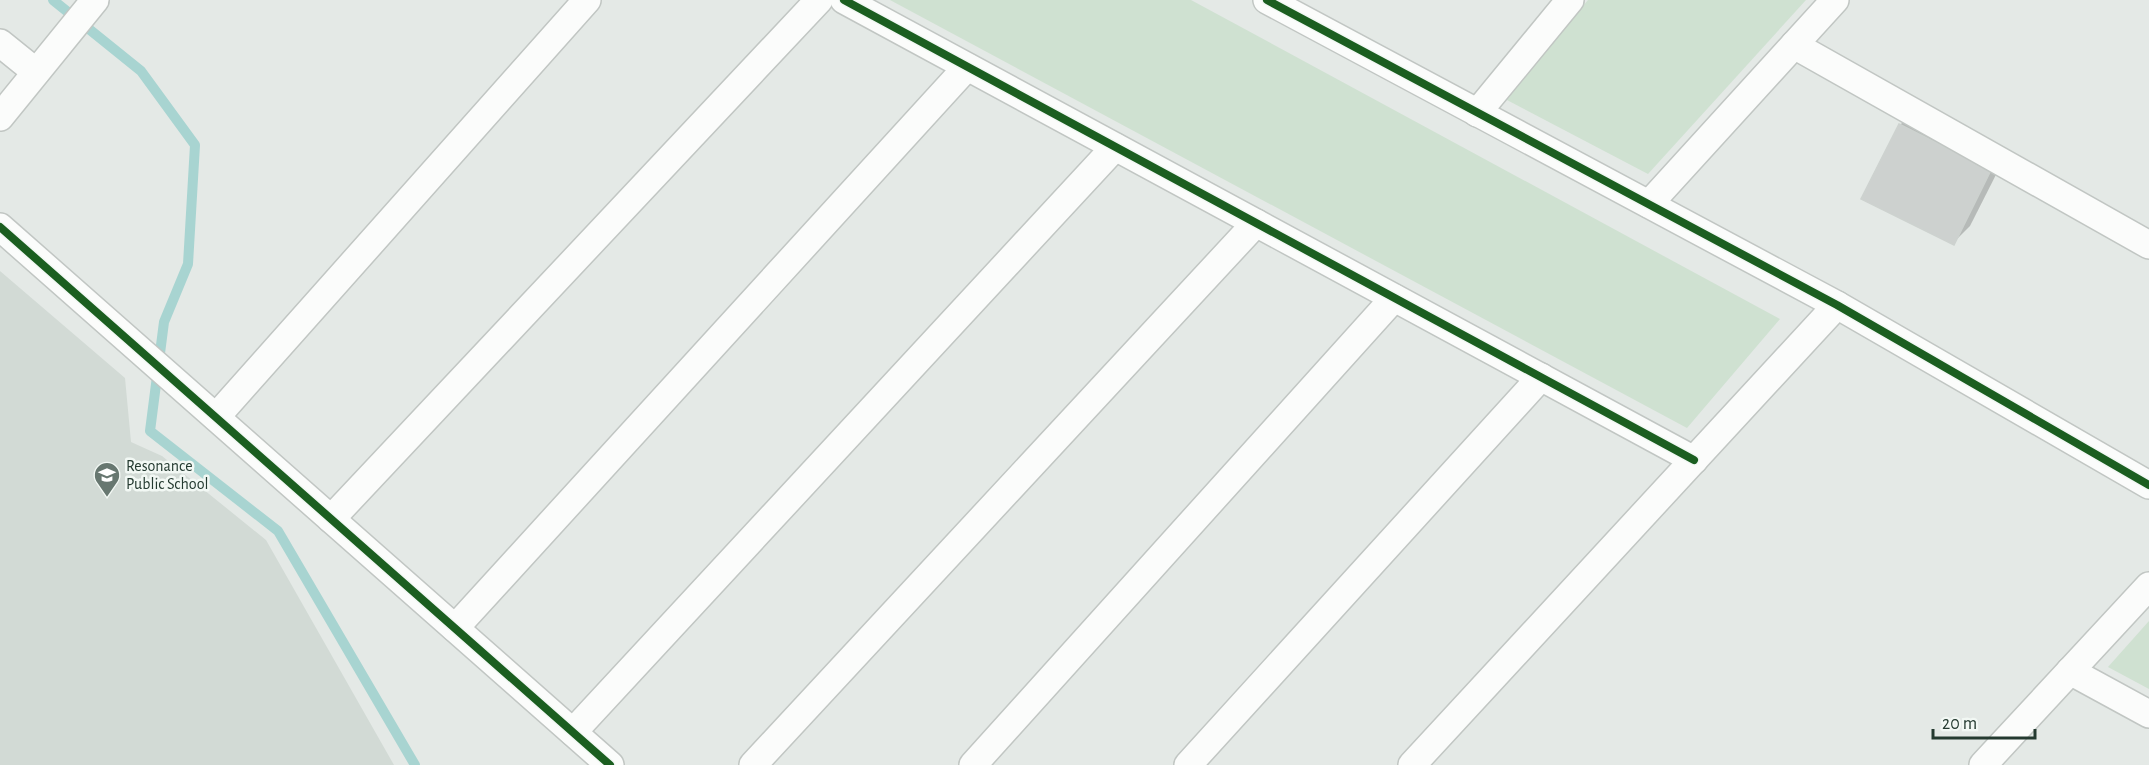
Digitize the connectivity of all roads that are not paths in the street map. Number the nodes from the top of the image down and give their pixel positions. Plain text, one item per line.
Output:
1 (587, 0) edge
2 (819, 0) edge
3 (844, 0) edge
4 (1267, 0) edge
5 (1570, 0) edge
6 (1835, 0) edge
7 (95, 1) edge
8 (0, 43) edge
9 (1794, 45) junction
10 (967, 67) junction
11 (36, 72) junction
12 (1477, 112) junction
13 (0, 117) edge
14 (1115, 147) junction
15 (1650, 204) junction
16 (1256, 223) junction
17 (0, 227) edge
18 (2149, 245) edge
19 (1394, 298) junction
20 (1836, 305) junction
21 (1540, 377) junction
22 (216, 417) junction
23 (1694, 459) junction
24 (2149, 486) edge
25 (331, 519) junction
26 (2149, 586) edge
27 (454, 628) junction
28 (2070, 671) junction
29 (2149, 714) edge
30 (573, 732) junction
31 (608, 764) edge
32 (753, 765) edge
33 (973, 765) edge
34 (1188, 765) edge
35 (1412, 765) edge
36 (1983, 765) edge

1 - 22 street
2 - 25 street
3 - 10 street
4 - 12 street
5 - 12 street
6 - 9 street
7 - 11 street
8 - 11 street
9 - 15 street
9 - 18 street
10 - 14 street
10 - 27 street
11 - 13 street
12 - 15 street
14 - 16 street
14 - 30 street
15 - 20 street
16 - 19 street
16 - 32 street
17 - 22 street
19 - 21 street
19 - 33 street
20 - 23 street
20 - 24 street
21 - 23 street
21 - 34 street
22 - 25 street
23 - 35 street
25 - 27 street
26 - 28 street
27 - 30 street
28 - 29 street
28 - 36 street
30 - 31 street

